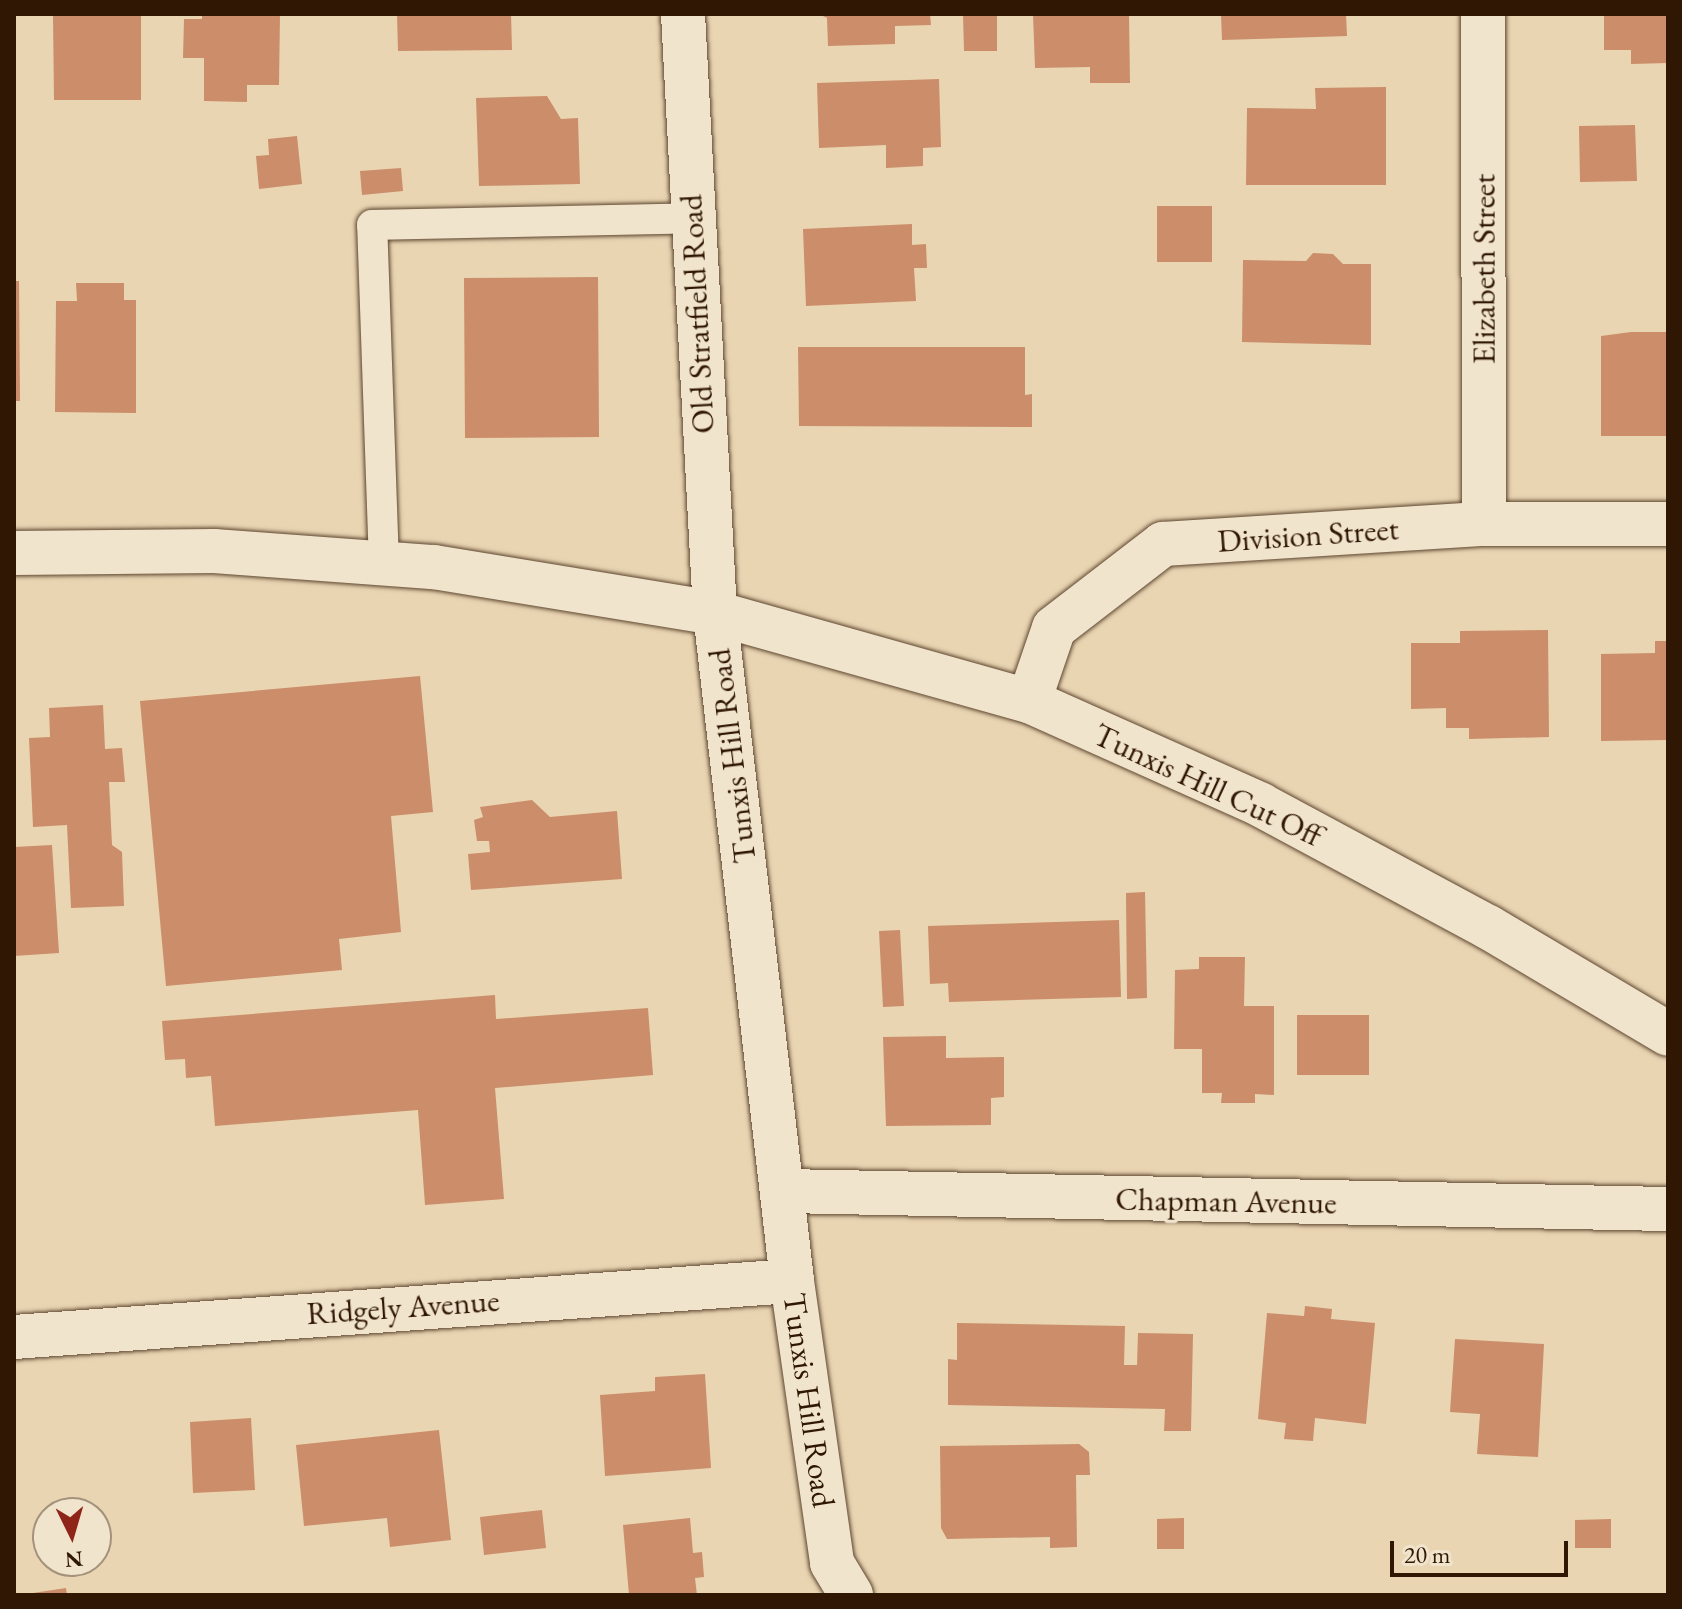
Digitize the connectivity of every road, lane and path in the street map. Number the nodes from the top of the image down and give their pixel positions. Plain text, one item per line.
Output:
1 (683, 14) edge
2 (1483, 14) edge
3 (693, 218) junction
4 (1484, 524) junction
5 (1668, 524) edge
6 (14, 553) edge
7 (384, 564) junction
8 (715, 613) junction
9 (1029, 701) junction
10 (1668, 1034) edge
11 (785, 1191) junction
12 (1668, 1209) edge
13 (792, 1281) junction
14 (14, 1337) edge
15 (839, 1584) edge

1 - 3 street, Old Stratfield Road
2 - 4 street, Elizabeth Street
3 - 7 lane
3 - 8 street, Old Stratfield Road
4 - 5 street, Division Street
4 - 9 street, Division Street
6 - 7 street, Tunxis Hill Road
7 - 8 street, Tunxis Hill Road
8 - 9 street, Tunxis Hill Cut Off
8 - 11 street, Tunxis Hill Road
9 - 10 street, Tunxis Hill Cut Off
11 - 12 street, Chapman Avenue
11 - 13 street, Tunxis Hill Road
13 - 14 street, Ridgely Avenue
13 - 15 street, Tunxis Hill Road

